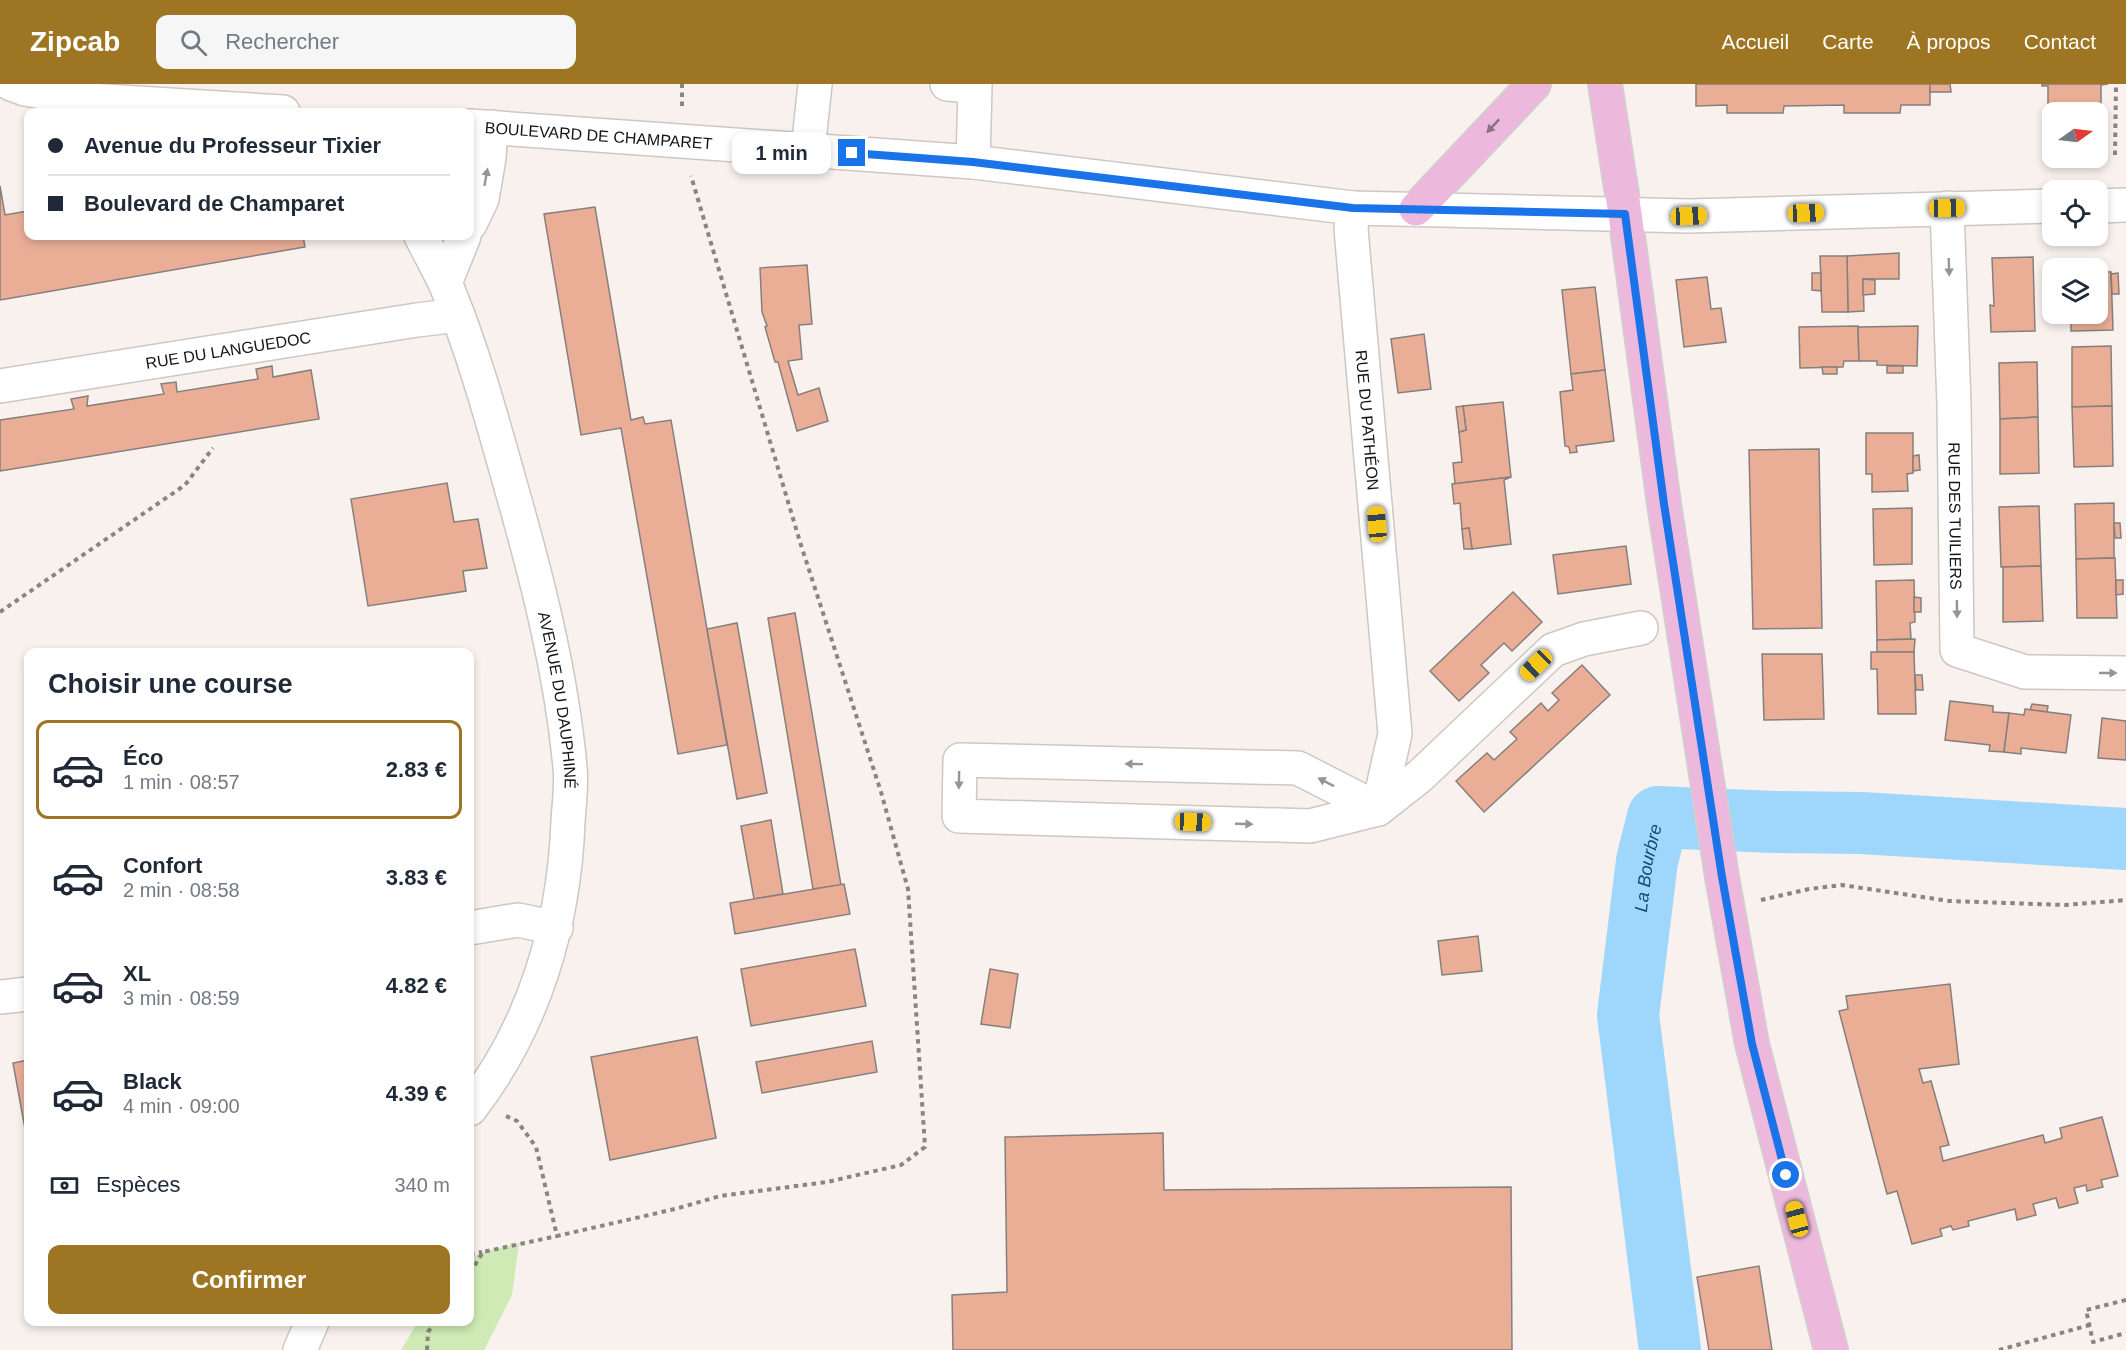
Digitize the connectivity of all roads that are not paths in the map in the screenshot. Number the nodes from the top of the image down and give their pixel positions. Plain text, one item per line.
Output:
1 (11, 84) edge
2 (815, 84) edge
3 (947, 84) edge
4 (1534, 84) edge
5 (1605, 84) edge
6 (219, 108) edge
7 (480, 126) edge
8 (808, 150) junction
9 (973, 162) junction
10 (2126, 205) edge
11 (2042, 206) edge
12 (2108, 206) edge
13 (1353, 208) junction
14 (1416, 208) junction
15 (1947, 208) junction
16 (1625, 214) junction
17 (474, 216) edge
18 (423, 240) edge
19 (462, 240) edge
20 (445, 283) junction
21 (458, 315) junction
22 (0, 386) edge
23 (1641, 628) dead end
24 (2126, 673) edge
25 (1378, 809) junction
26 (474, 927) edge
27 (556, 928) junction
28 (24, 994) edge
29 (0, 997) edge
30 (474, 1103) edge
31 (310, 1326) edge
32 (300, 1350) edge
33 (1831, 1350) edge

1 - 6 street
2 - 8 street
3 - 9 street
4 -> 14 main road
5 - 16 main road
7 - 8 street, BOULEVARD DE CHAMPARET
17 -> 7 street
8 - 9 street, BOULEVARD DE CHAMPARET
9 - 13 street, BOULEVARD DE CHAMPARET
10 - 12 street
11 - 15 street, BOULEVARD DE CHAMPARET
13 - 14 street, BOULEVARD DE CHAMPARET
13 - 25 street, RUE DU PATHÉON
14 - 16 street, BOULEVARD DE CHAMPARET
15 - 16 street, BOULEVARD DE CHAMPARET
15 -> 24 street, RUE DES TUILIERS
16 - 33 main road
18 - 20 street, AVENUE DU DAUPHINÉ
19 - 20 street
20 - 21 street, AVENUE DU DAUPHINÉ
21 - 22 street, RUE DU LANGUEDOC
21 - 27 street, AVENUE DU DAUPHINÉ
23 - 25 street
25 -> 25 street
26 - 27 street
27 - 30 street, AVENUE DU DAUPHINÉ
28 - 29 street
31 - 32 street

